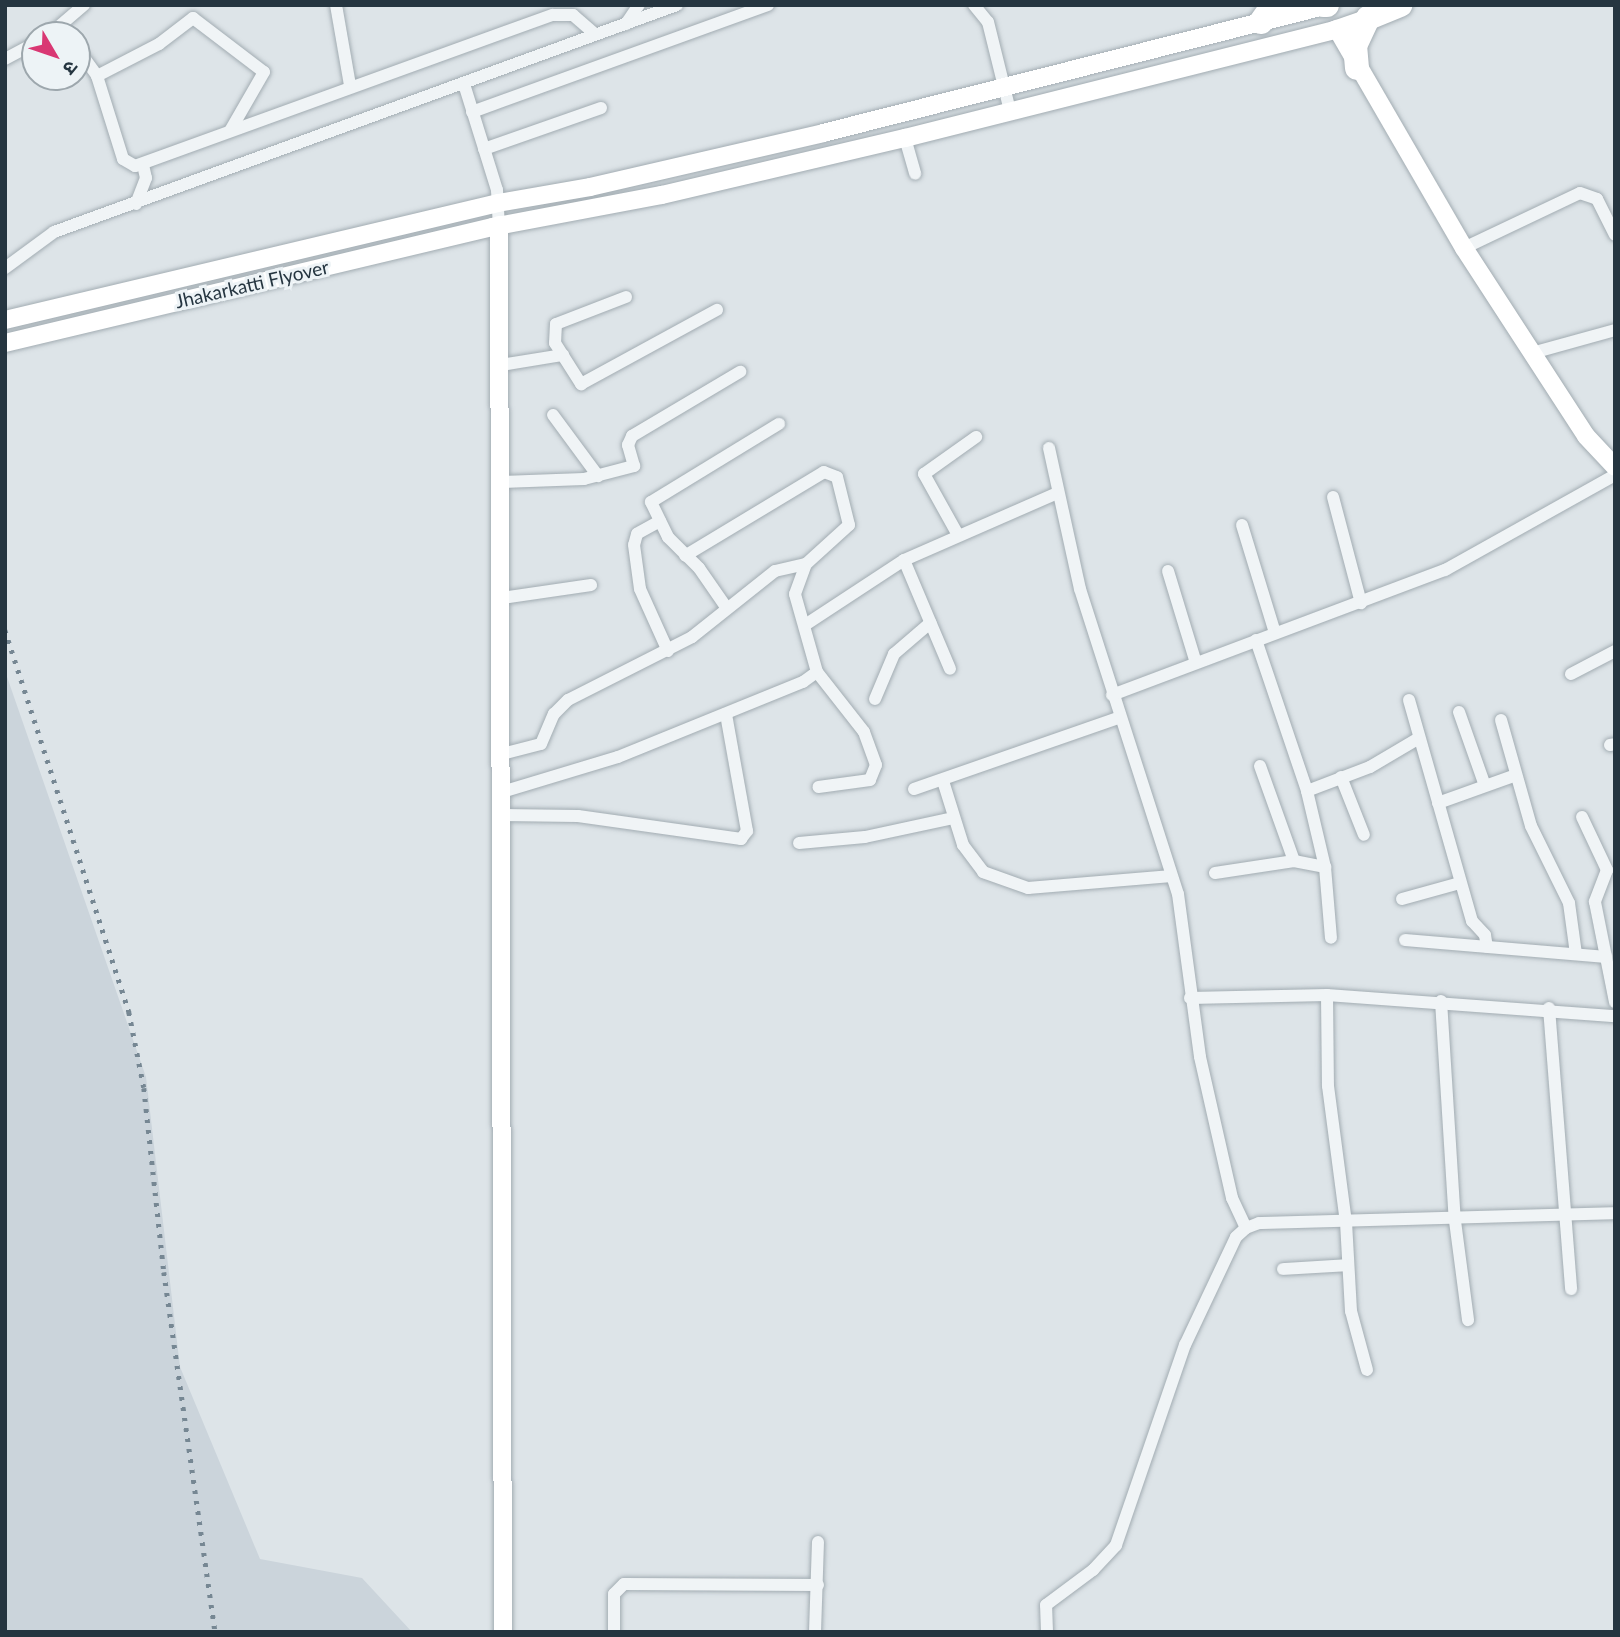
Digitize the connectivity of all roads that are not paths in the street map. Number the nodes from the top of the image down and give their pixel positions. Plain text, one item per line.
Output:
1 (83, 5) edge
2 (336, 5) edge
3 (540, 5) edge
4 (639, 5) edge
5 (677, 5) edge
6 (768, 5) edge
7 (974, 5) edge
8 (1324, 6) edge
9 (1397, 6) edge
10 (1267, 14) edge
11 (546, 18) junction
12 (1368, 18) junction
13 (71, 21) edge
14 (626, 24) junction
15 (1337, 29) junction
16 (595, 34) junction
17 (21, 50) edge
18 (5, 59) edge
19 (91, 68) edge
20 (1357, 68) junction
21 (97, 76) junction
22 (464, 84) junction
23 (350, 85) junction
24 (1005, 85) junction
25 (601, 108) dead end
26 (472, 111) junction
27 (1010, 111) junction
28 (230, 132) junction
29 (905, 138) junction
30 (484, 149) junction
31 (143, 165) junction
32 (915, 174) dead end
33 (498, 203) junction
34 (136, 204) junction
35 (499, 225) junction
36 (1615, 235) edge
37 (1464, 248) junction
38 (5, 268) edge
39 (626, 298) dead end
40 (717, 310) dead end
41 (5, 320) edge
42 (1615, 330) edge
43 (5, 343) edge
44 (1532, 353) junction
45 (563, 355) junction
46 (501, 365) junction
47 (740, 372) dead end
48 (553, 415) dead end
49 (779, 424) dead end
50 (976, 437) dead end
51 (1049, 449) dead end
52 (1615, 467) edge
53 (1615, 475) edge
54 (597, 476) junction
55 (502, 482) junction
56 (1057, 494) junction
57 (1333, 497) dead end
58 (660, 521) junction
59 (1242, 525) dead end
60 (958, 535) junction
61 (685, 556) junction
62 (904, 560) junction
63 (806, 564) junction
64 (1168, 571) dead end
65 (591, 585) dead end
66 (502, 598) junction
67 (1361, 603) junction
68 (726, 607) junction
69 (930, 623) junction
70 (805, 625) junction
71 (1275, 633) junction
72 (1256, 640) junction
73 (668, 651) junction
74 (1615, 651) edge
75 (1196, 663) junction
76 (950, 669) dead end
77 (817, 672) junction
78 (1571, 674) dead end
79 (1112, 695) junction
80 (875, 699) dead end
81 (1409, 700) dead end
82 (1459, 712) dead end
83 (726, 714) junction
84 (1118, 718) junction
85 (1501, 720) dead end
86 (1419, 738) junction
87 (502, 754) junction
88 (1260, 766) dead end
89 (1516, 775) junction
90 (1341, 777) junction
91 (943, 781) junction
92 (1485, 786) junction
93 (818, 787) dead end
94 (914, 789) dead end
95 (1307, 791) junction
96 (502, 792) junction
97 (1438, 803) junction
98 (502, 814) junction
99 (954, 817) junction
100 (1583, 817) dead end
101 (1364, 835) dead end
102 (799, 843) dead end
103 (1294, 861) junction
104 (1325, 867) junction
105 (1215, 873) dead end
106 (1172, 876) junction
107 (1460, 883) junction
108 (1402, 899) dead end
109 (1331, 938) dead end
110 (1405, 940) dead end
111 (1488, 947) junction
112 (1576, 954) junction
113 (1606, 957) junction
114 (1327, 995) junction
115 (1190, 998) junction
116 (1441, 1001) junction
117 (1615, 1002) edge
118 (1549, 1008) junction
119 (1615, 1016) edge
120 (1615, 1213) edge
121 (1567, 1217) junction
122 (1455, 1221) junction
123 (1346, 1223) junction
124 (1246, 1228) junction
125 (1348, 1265) junction
126 (1283, 1269) dead end
127 (1570, 1289) dead end
128 (1468, 1320) dead end
129 (1367, 1370) dead end
130 (818, 1542) dead end
131 (818, 1585) junction
132 (503, 1632) edge
133 (614, 1632) edge
134 (815, 1632) edge
135 (1047, 1632) edge

1 - 13 street
2 - 23 street
3 - 11 street
4 - 14 street
5 - 14 street
6 - 26 street
7 - 24 street
8 - 10 main road, Jhakarkatti Flyover
9 - 12 highway
10 - 24 main road, Jhakarkatti Flyover
11 - 16 street
11 - 23 street
12 - 15 main road, Jhakarkatti Flyover
12 - 20 highway
14 - 16 street
15 - 20 main road
15 - 27 main road, Jhakarkatti Flyover
16 - 22 street
17 - 18 street
19 - 21 street
20 - 37 main road
21 - 28 street
21 - 31 street
22 - 26 street
22 - 34 street
23 - 28 street
24 - 27 street
24 - 33 main road, Jhakarkatti Flyover
25 - 30 street
26 - 30 street
27 - 29 main road, Jhakarkatti Flyover
28 - 31 street
29 - 32 street
29 - 35 main road, Jhakarkatti Flyover
30 - 33 street
31 - 34 street
33 - 35 street
33 - 41 main road, Jhakarkatti Flyover
34 - 38 street
35 - 43 main road, Jhakarkatti Flyover
35 - 46 main road
36 - 37 street
37 - 44 main road
39 - 45 street
40 - 45 street
42 - 44 street
44 - 52 main road
45 - 46 street
46 - 55 main road
47 - 54 street
48 - 54 street
49 - 58 street
50 - 60 street
51 - 56 street
53 - 67 street
54 - 55 street
55 - 66 main road
56 - 60 street
56 - 79 street
57 - 67 street
58 - 61 street
58 - 73 street
59 - 71 street
60 - 62 street
61 - 63 street
61 - 68 street
62 - 69 street
62 - 70 street
63 - 68 street
63 - 70 street
64 - 75 street
65 - 66 street
66 - 87 main road
67 - 71 street
68 - 73 street
69 - 76 street
69 - 80 street
70 - 77 street
71 - 72 street
72 - 75 street
72 - 95 street
73 - 87 street
74 - 78 street
75 - 79 street
77 - 83 street
77 - 93 street
79 - 84 street
81 - 86 street
82 - 92 street
83 - 96 street
83 - 98 street
84 - 91 street
84 - 106 street
85 - 89 street
86 - 90 street
86 - 97 street
87 - 96 main road
88 - 103 street
89 - 92 street
89 - 112 street
90 - 95 street
90 - 101 street
91 - 94 street
91 - 99 street
92 - 97 street
95 - 104 street
96 - 98 main road
97 - 107 street
98 - 132 main road
99 - 102 street
99 - 106 street
100 - 113 street
103 - 104 street
103 - 105 street
104 - 109 street
106 - 115 street
107 - 108 street
107 - 111 street
110 - 111 street
111 - 112 street
112 - 113 street
113 - 117 street
114 - 115 street
114 - 116 street
114 - 123 street
115 - 124 street
116 - 118 street
116 - 122 street
118 - 119 street
118 - 121 street
120 - 121 street
121 - 122 street
121 - 127 street
122 - 123 street
122 - 128 street
123 - 124 street
123 - 125 street
124 - 135 street
125 - 126 street
125 - 129 street
130 - 131 street
131 - 133 street
131 - 134 street

